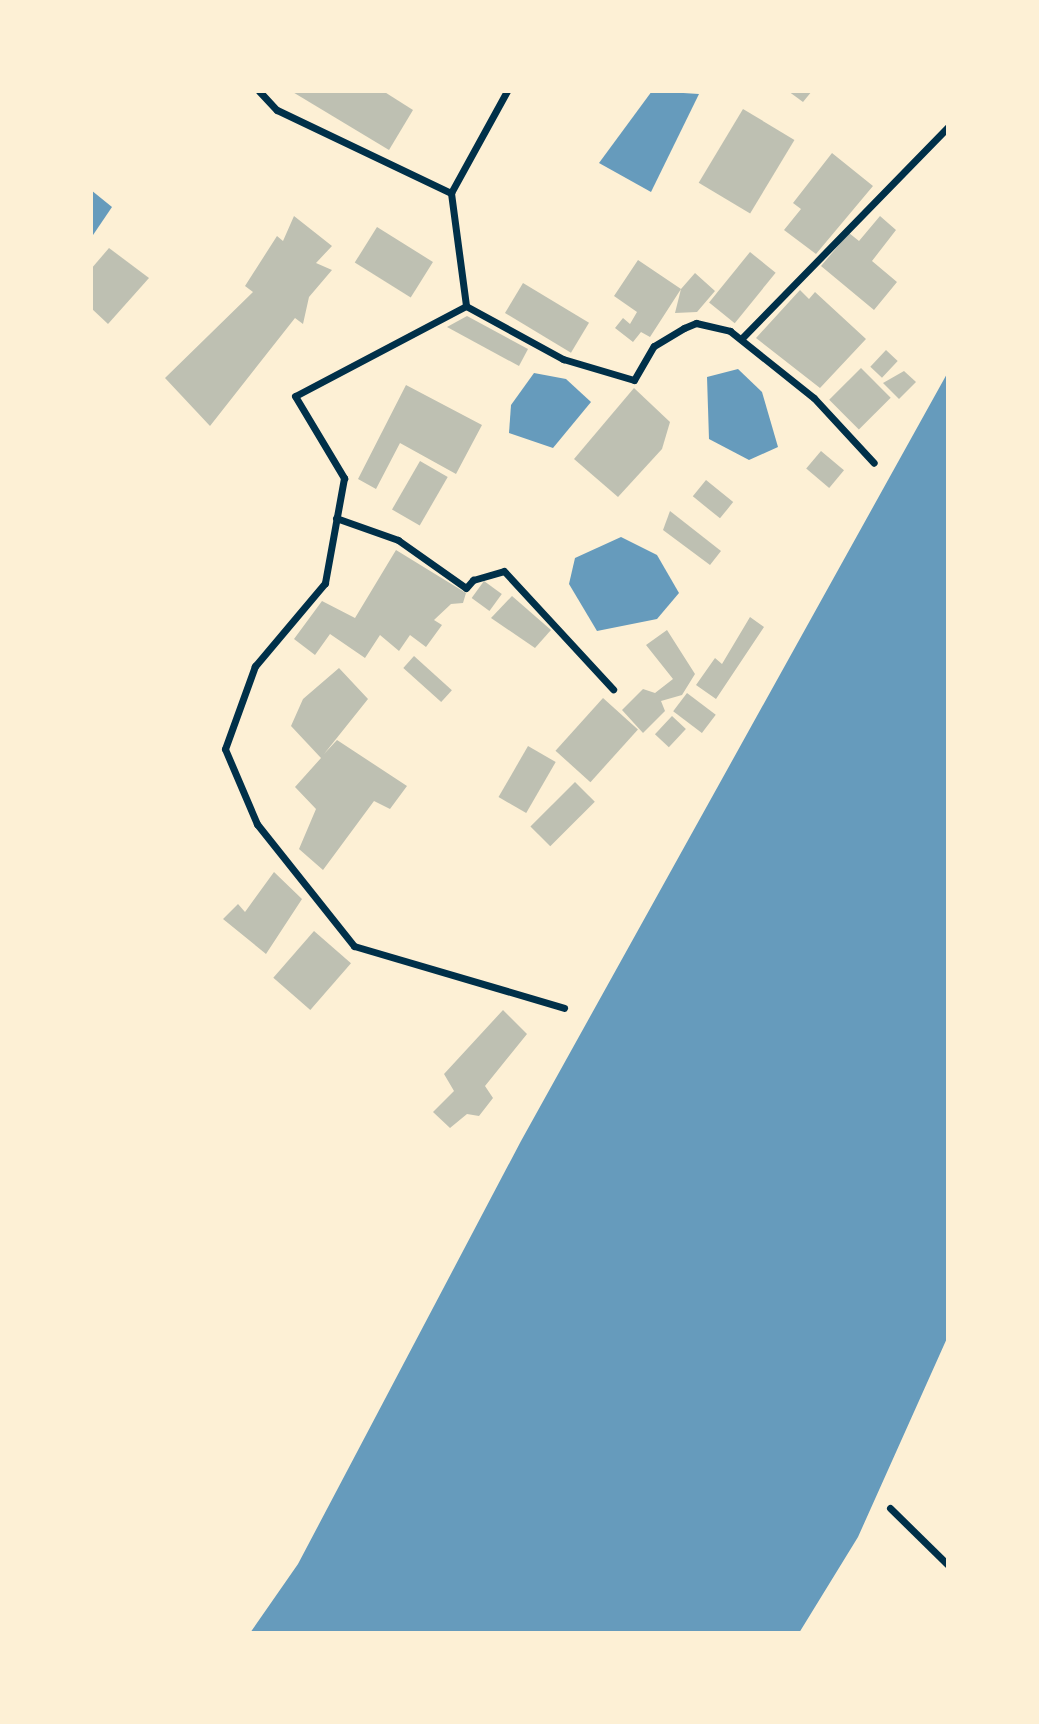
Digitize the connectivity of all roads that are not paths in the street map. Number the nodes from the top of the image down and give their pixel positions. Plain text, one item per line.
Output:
1 (259, 91) edge
2 (507, 91) edge
3 (948, 127) edge
4 (451, 193) junction
5 (466, 306) junction
6 (743, 337) junction
7 (874, 463) dead end
8 (336, 518) junction
9 (613, 689) dead end
10 (564, 1008) dead end
11 (890, 1508) dead end
12 (948, 1565) edge

1 - 4 street
2 - 4 street
3 - 6 street
4 - 5 street
5 - 6 street
5 - 8 street
6 - 7 street
8 - 9 street
8 - 10 street
11 - 12 street

